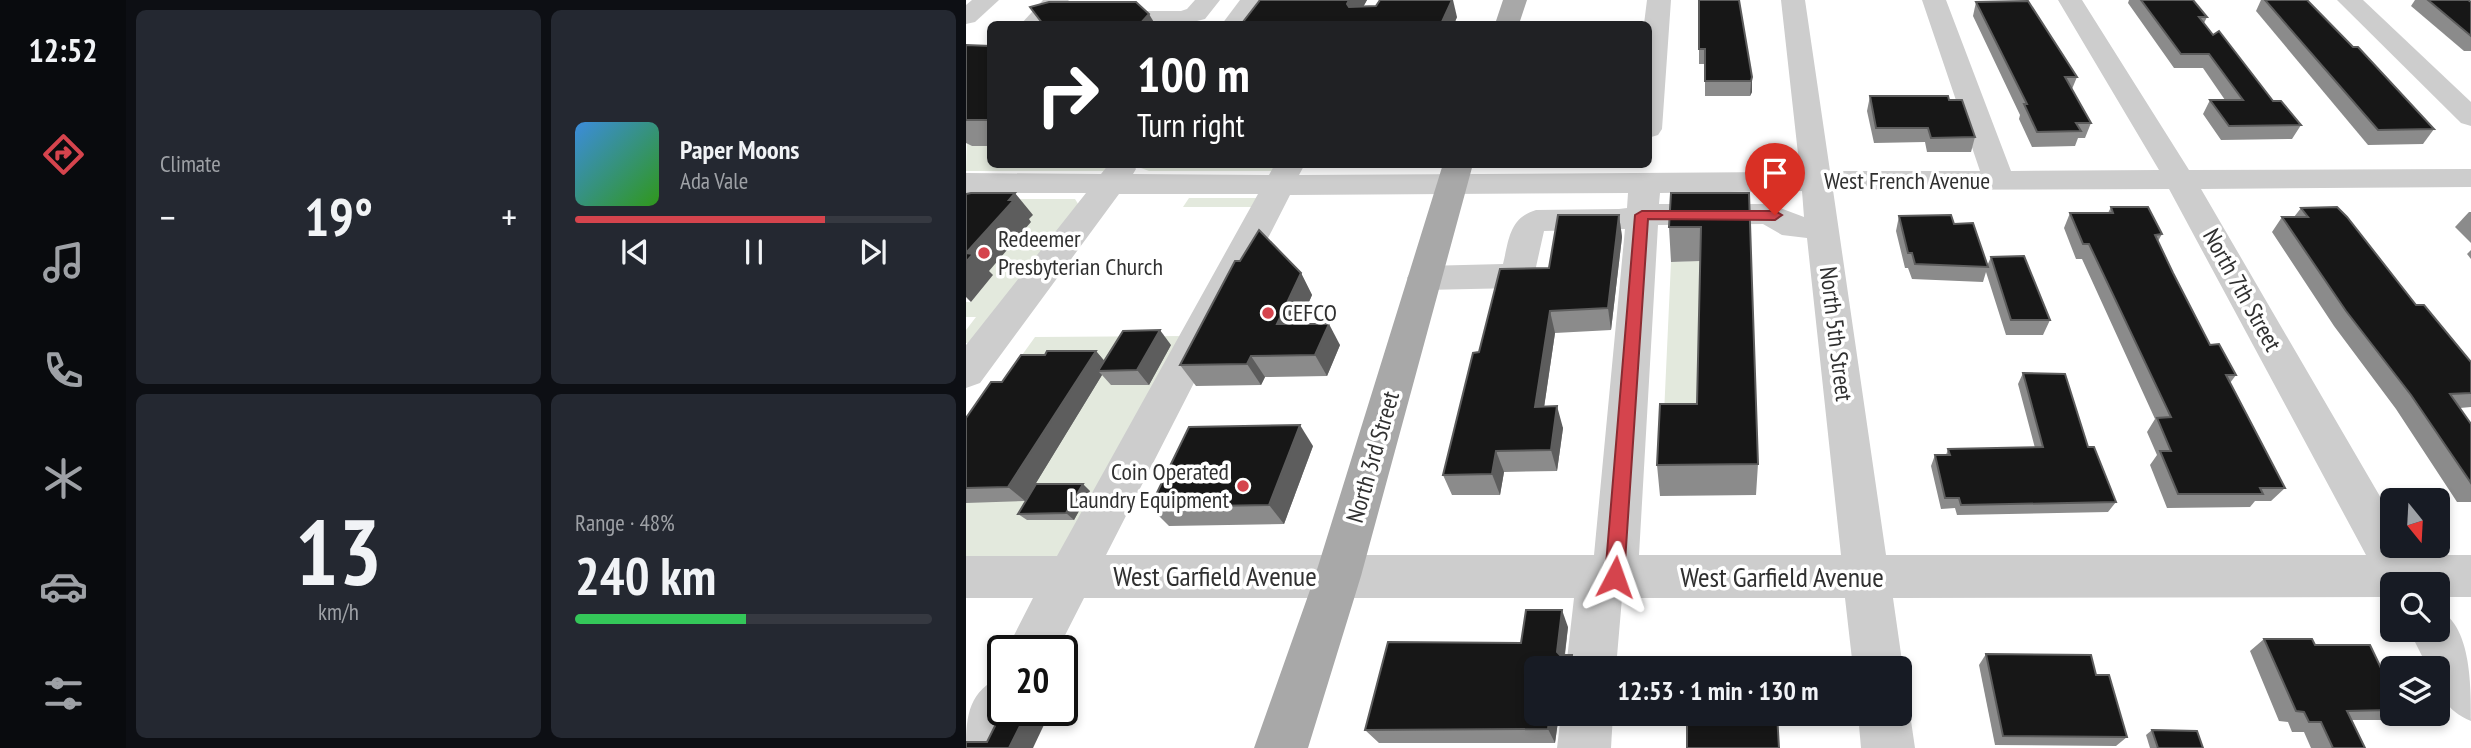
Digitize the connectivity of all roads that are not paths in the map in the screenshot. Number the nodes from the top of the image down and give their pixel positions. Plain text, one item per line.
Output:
1 (1057, 0) edge
2 (1208, 0) edge
3 (1253, 0) edge
4 (1515, 0) edge
5 (1659, 0) edge
6 (1793, 0) edge
7 (1934, 0) edge
8 (2070, 0) edge
9 (2349, 0) edge
10 (1036, 21) edge
11 (1236, 21) edge
12 (1508, 21) edge
13 (1652, 82) edge
14 (2471, 117) edge
15 (1118, 173) edge
16 (1284, 174) edge
17 (1454, 175) edge
18 (2471, 178) edge
19 (2180, 180) junction
20 (1818, 181) junction
21 (1999, 181) junction
22 (966, 183) edge
23 (1644, 188) edge
24 (1716, 199) junction
25 (1823, 228) junction
26 (1424, 278) junction
27 (966, 373) edge
28 (2399, 572) edge
29 (1071, 576) junction
30 (1338, 576) junction
31 (2471, 576) edge
32 (966, 577) edge
33 (1608, 577) junction
34 (1866, 577) junction
35 (2450, 578) edge
36 (2380, 581) edge
37 (1040, 635) edge
38 (2440, 642) edge
39 (1593, 656) edge
40 (1876, 656) edge
41 (2471, 695) edge
42 (990, 726) edge
43 (1586, 726) edge
44 (1885, 726) edge
45 (978, 748) edge
46 (1281, 748) edge
47 (1584, 748) edge
48 (1888, 748) edge

1 - 10 street
2 - 10 street
3 - 11 street
4 - 12 main road
5 - 13 street
6 - 20 street, North 5th Street
7 - 21 street
8 - 19 street, North 7th Street
9 - 14 street
15 - 16 street
15 - 22 street
15 - 27 street
16 - 17 street
16 - 29 street
17 - 23 street
17 - 26 main road, North 3rd Street
18 - 19 street, West French Avenue
19 - 21 street, West French Avenue
19 - 28 street, North 7th Street
20 - 21 street, West French Avenue
20 - 24 street, West French Avenue
20 - 25 street, North 5th Street
23 - 24 street
23 - 26 street
23 - 33 street
24 - 25 street
25 - 34 street, North 5th Street
26 - 30 main road, North 3rd Street
29 - 30 street, West Garfield Avenue
29 - 32 street, West Garfield Avenue
29 - 37 street
30 - 33 street, West Garfield Avenue
30 - 46 main road, North 3rd Street
31 - 35 street, West Garfield Avenue
33 - 34 street, West Garfield Avenue
33 - 39 street
34 - 36 street, West Garfield Avenue
34 - 40 street, North 5th Street
38 - 41 street
42 - 45 street
43 - 47 street
44 - 48 street

